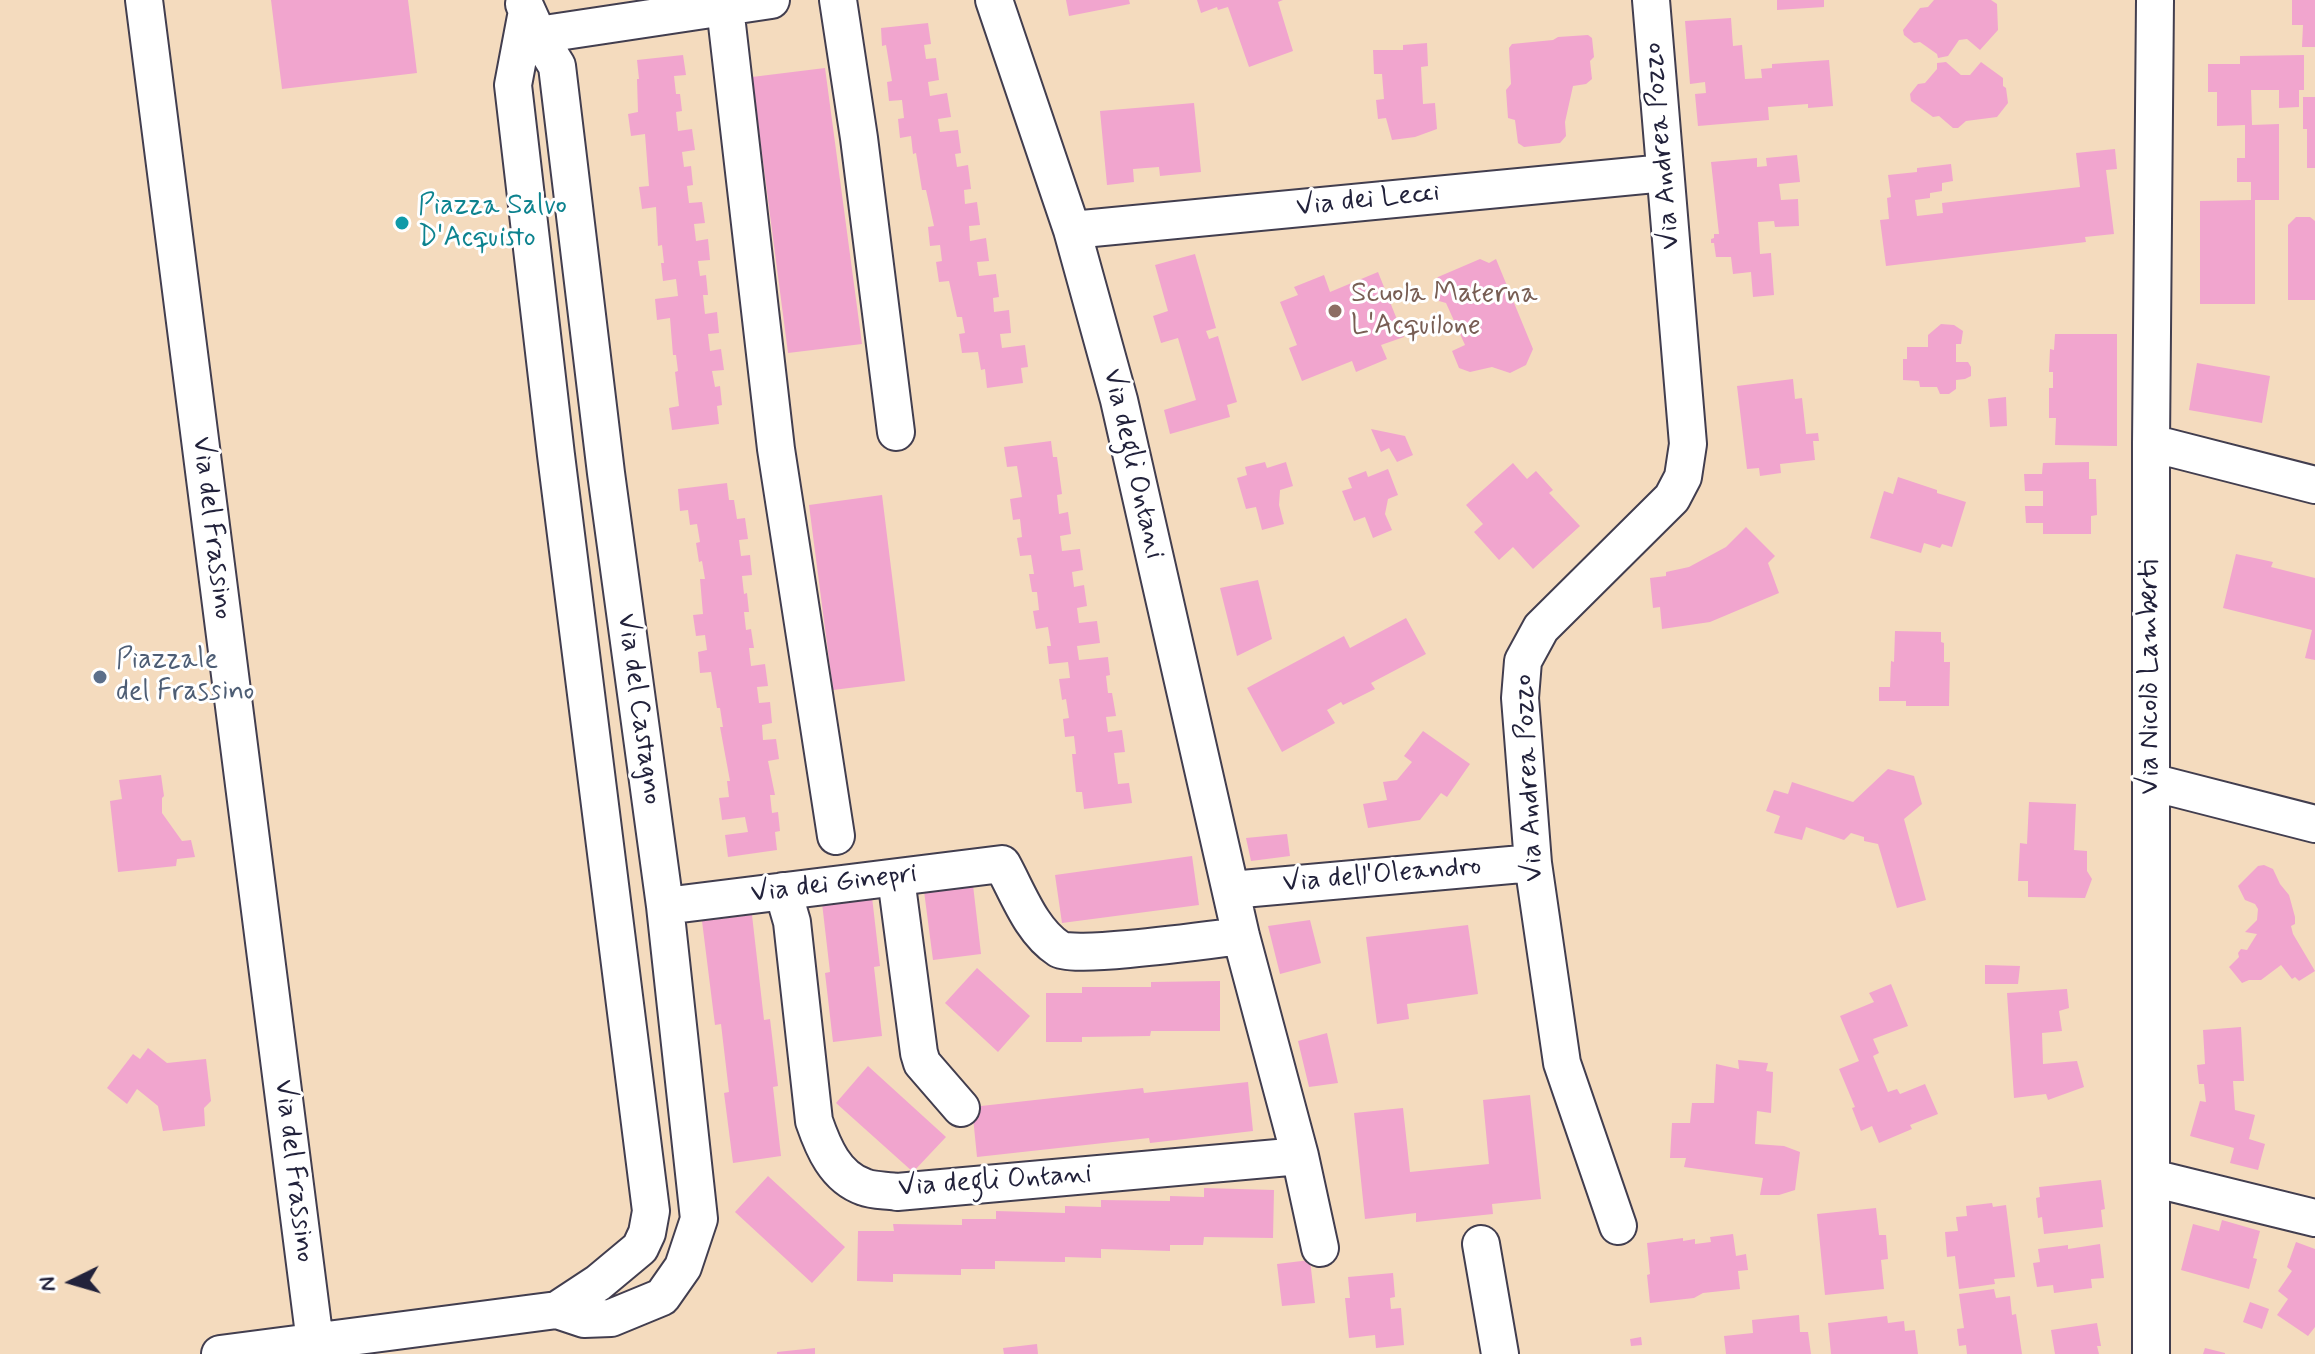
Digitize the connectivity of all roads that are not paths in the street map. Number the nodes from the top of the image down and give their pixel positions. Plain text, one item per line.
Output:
1 (144, 0) edge
2 (771, 0) edge
3 (838, 0) edge
4 (994, 0) edge
5 (1651, 0) edge
6 (2155, 0) edge
7 (725, 7) junction
8 (529, 15) edge
9 (1665, 173) junction
10 (1072, 230) junction
11 (896, 432) dead end
12 (2151, 443) junction
13 (2315, 485) edge
14 (2151, 782) junction
15 (2315, 824) edge
16 (836, 836) dead end
17 (1533, 863) junction
18 (896, 878) junction
19 (1231, 890) junction
20 (783, 891) junction
21 (665, 906) junction
22 (1241, 936) junction
23 (961, 1108) dead end
24 (1300, 1156) junction
25 (2152, 1178) junction
26 (2315, 1218) edge
27 (1618, 1226) dead end
28 (1481, 1244) dead end
29 (1320, 1248) dead end
30 (557, 1310) junction
31 (315, 1342) junction
32 (220, 1354) edge
33 (1500, 1354) edge
34 (2151, 1354) edge

1 - 31 street, Via del Frassino
2 - 7 street
3 - 11 street
4 - 10 street, Via degli Ontani
5 - 9 street, Via Andrea Pozzo
6 - 12 street, Via Nicolò Lamberti
7 - 8 street
7 - 16 street
8 - 21 street, Via del Castagno
8 - 30 street, Via del Castagno
9 - 10 street, Via dei Lecci
9 - 17 street, Via Andrea Pozzo
10 - 19 street, Via degli Ontani
12 - 13 street
12 - 14 street, Via Nicolò Lamberti
14 - 15 street
14 - 25 street, Via Nicolò Lamberti
17 - 19 street, Via dell'Oleandro
17 - 27 street, Via Andrea Pozzo
18 - 20 street, Via dei Ginepri
18 - 22 street, Via dei Ginepri
18 - 23 street
19 - 22 street, Via degli Ontani
20 - 21 street, Via dei Ginepri
20 - 24 street, Via degli Ontani
21 - 30 street, Via del Castagno
22 - 24 street, Via degli Ontani
24 - 29 street, Via degli Ontani
25 - 26 street
25 - 34 street, Via Nicolò Lamberti
28 - 33 street
30 - 31 street, Via del Castagno
31 - 32 street, Via del Castagno

